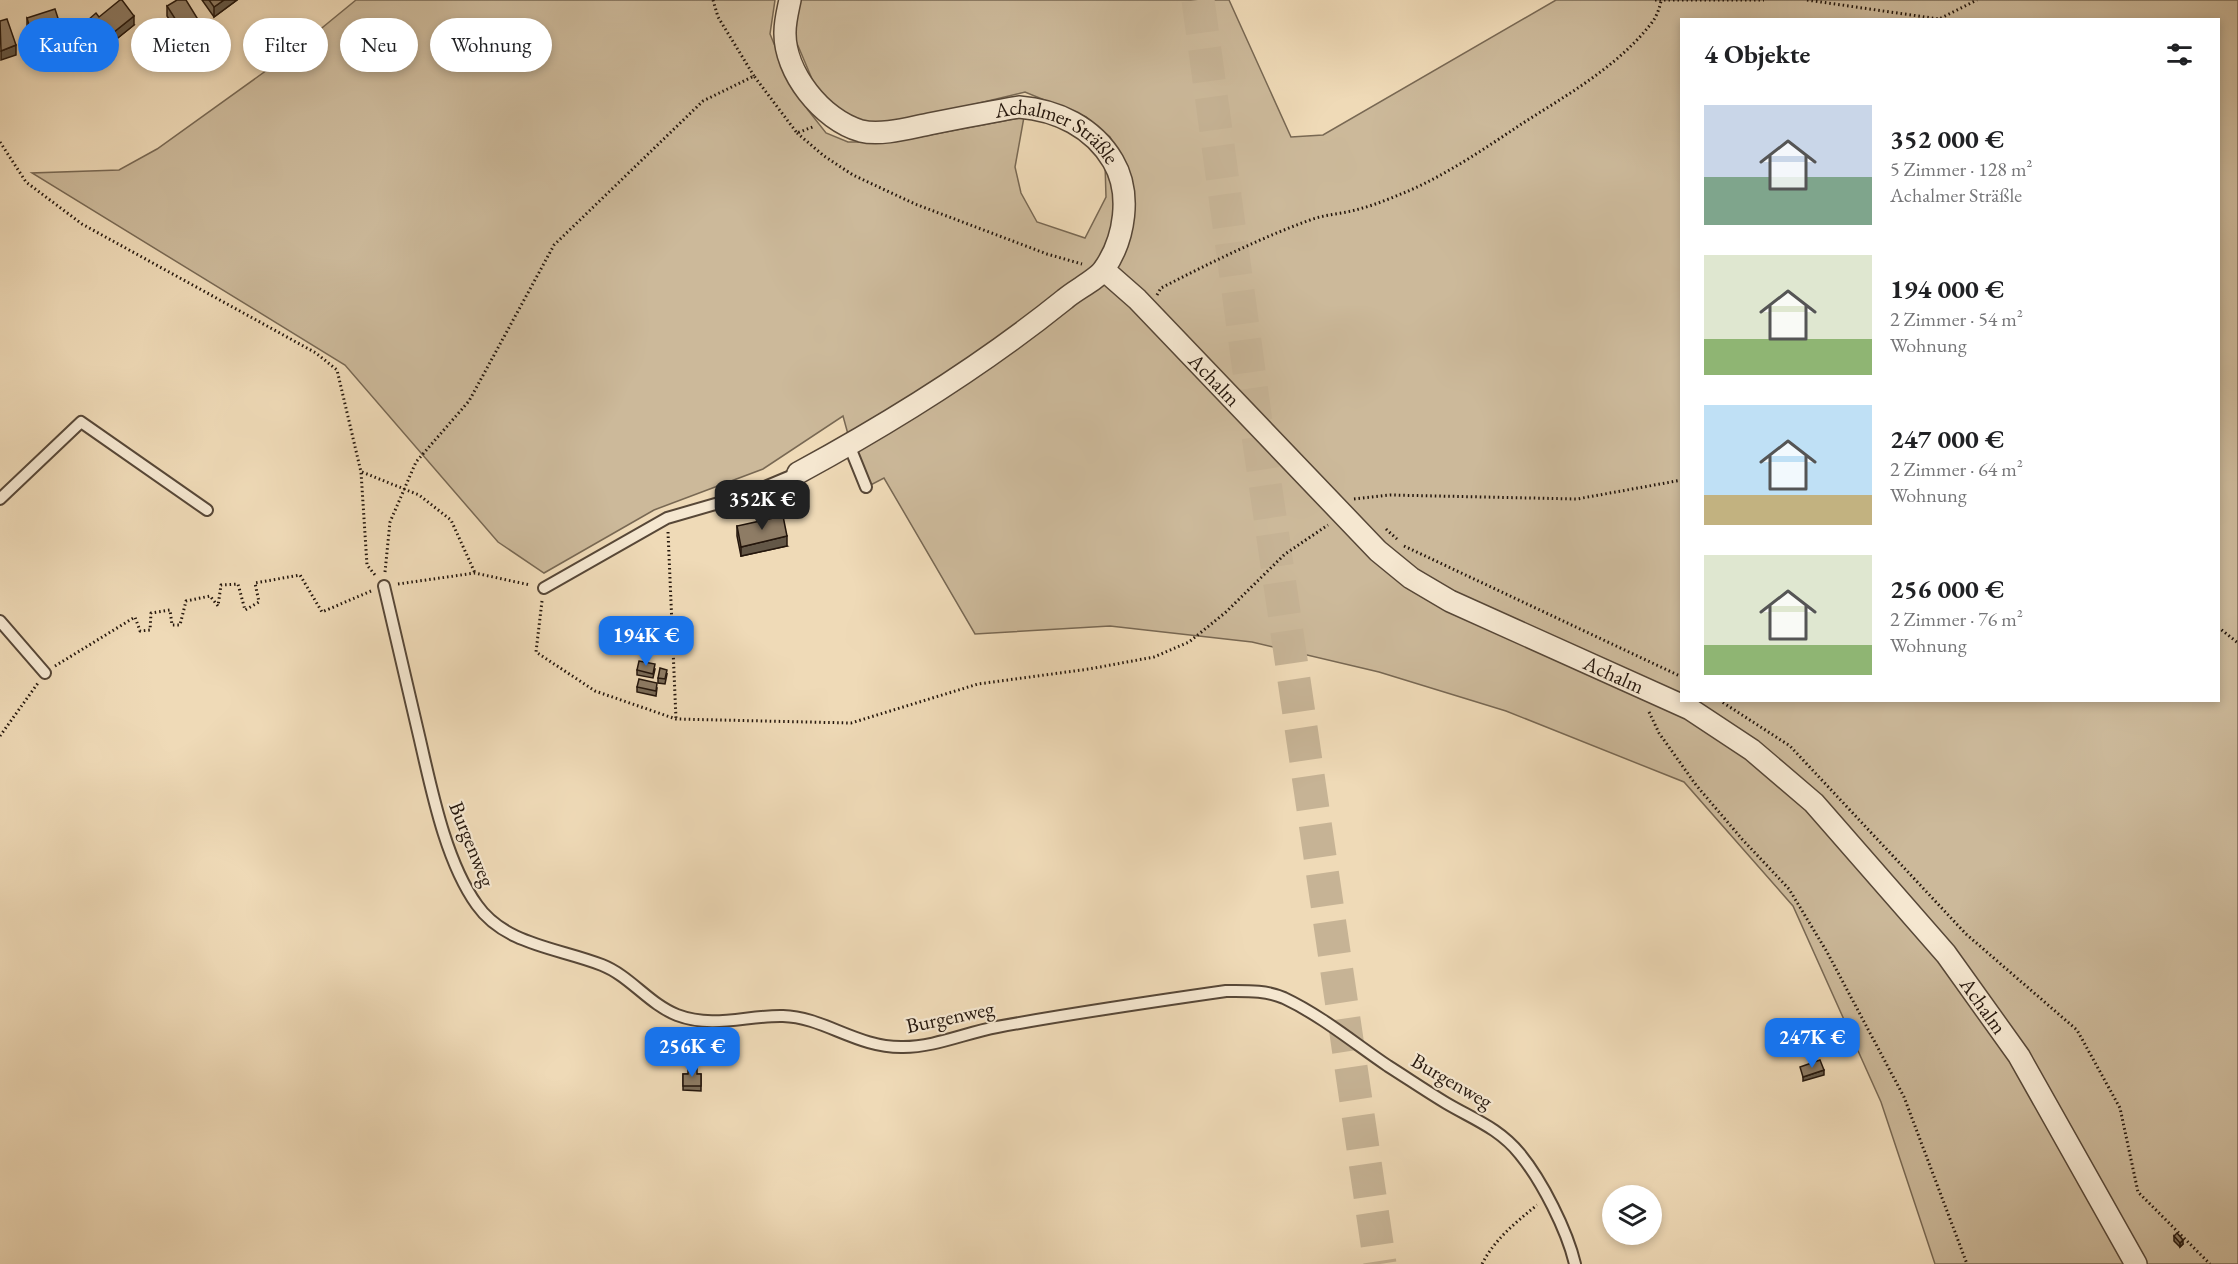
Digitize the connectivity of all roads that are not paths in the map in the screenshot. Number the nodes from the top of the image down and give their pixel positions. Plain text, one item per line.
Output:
1 (790, 0) edge
2 (1104, 270) junction
3 (849, 445) junction
4 (798, 473) joint
5 (866, 487) dead end
6 (0, 499) edge
7 (207, 510) dead end
8 (384, 586) road end
9 (544, 588) road end
10 (0, 621) edge
11 (45, 673) road end
12 (1575, 1264) edge
13 (2136, 1264) edge

1 - 2 street, Achalmer Sträßle
2 - 3 street
2 - 13 street, Achalm
3 - 4 street
3 - 5 lane
4 - 9 lane
6 - 7 lane
8 - 12 lane, Burgenweg
10 - 11 lane

